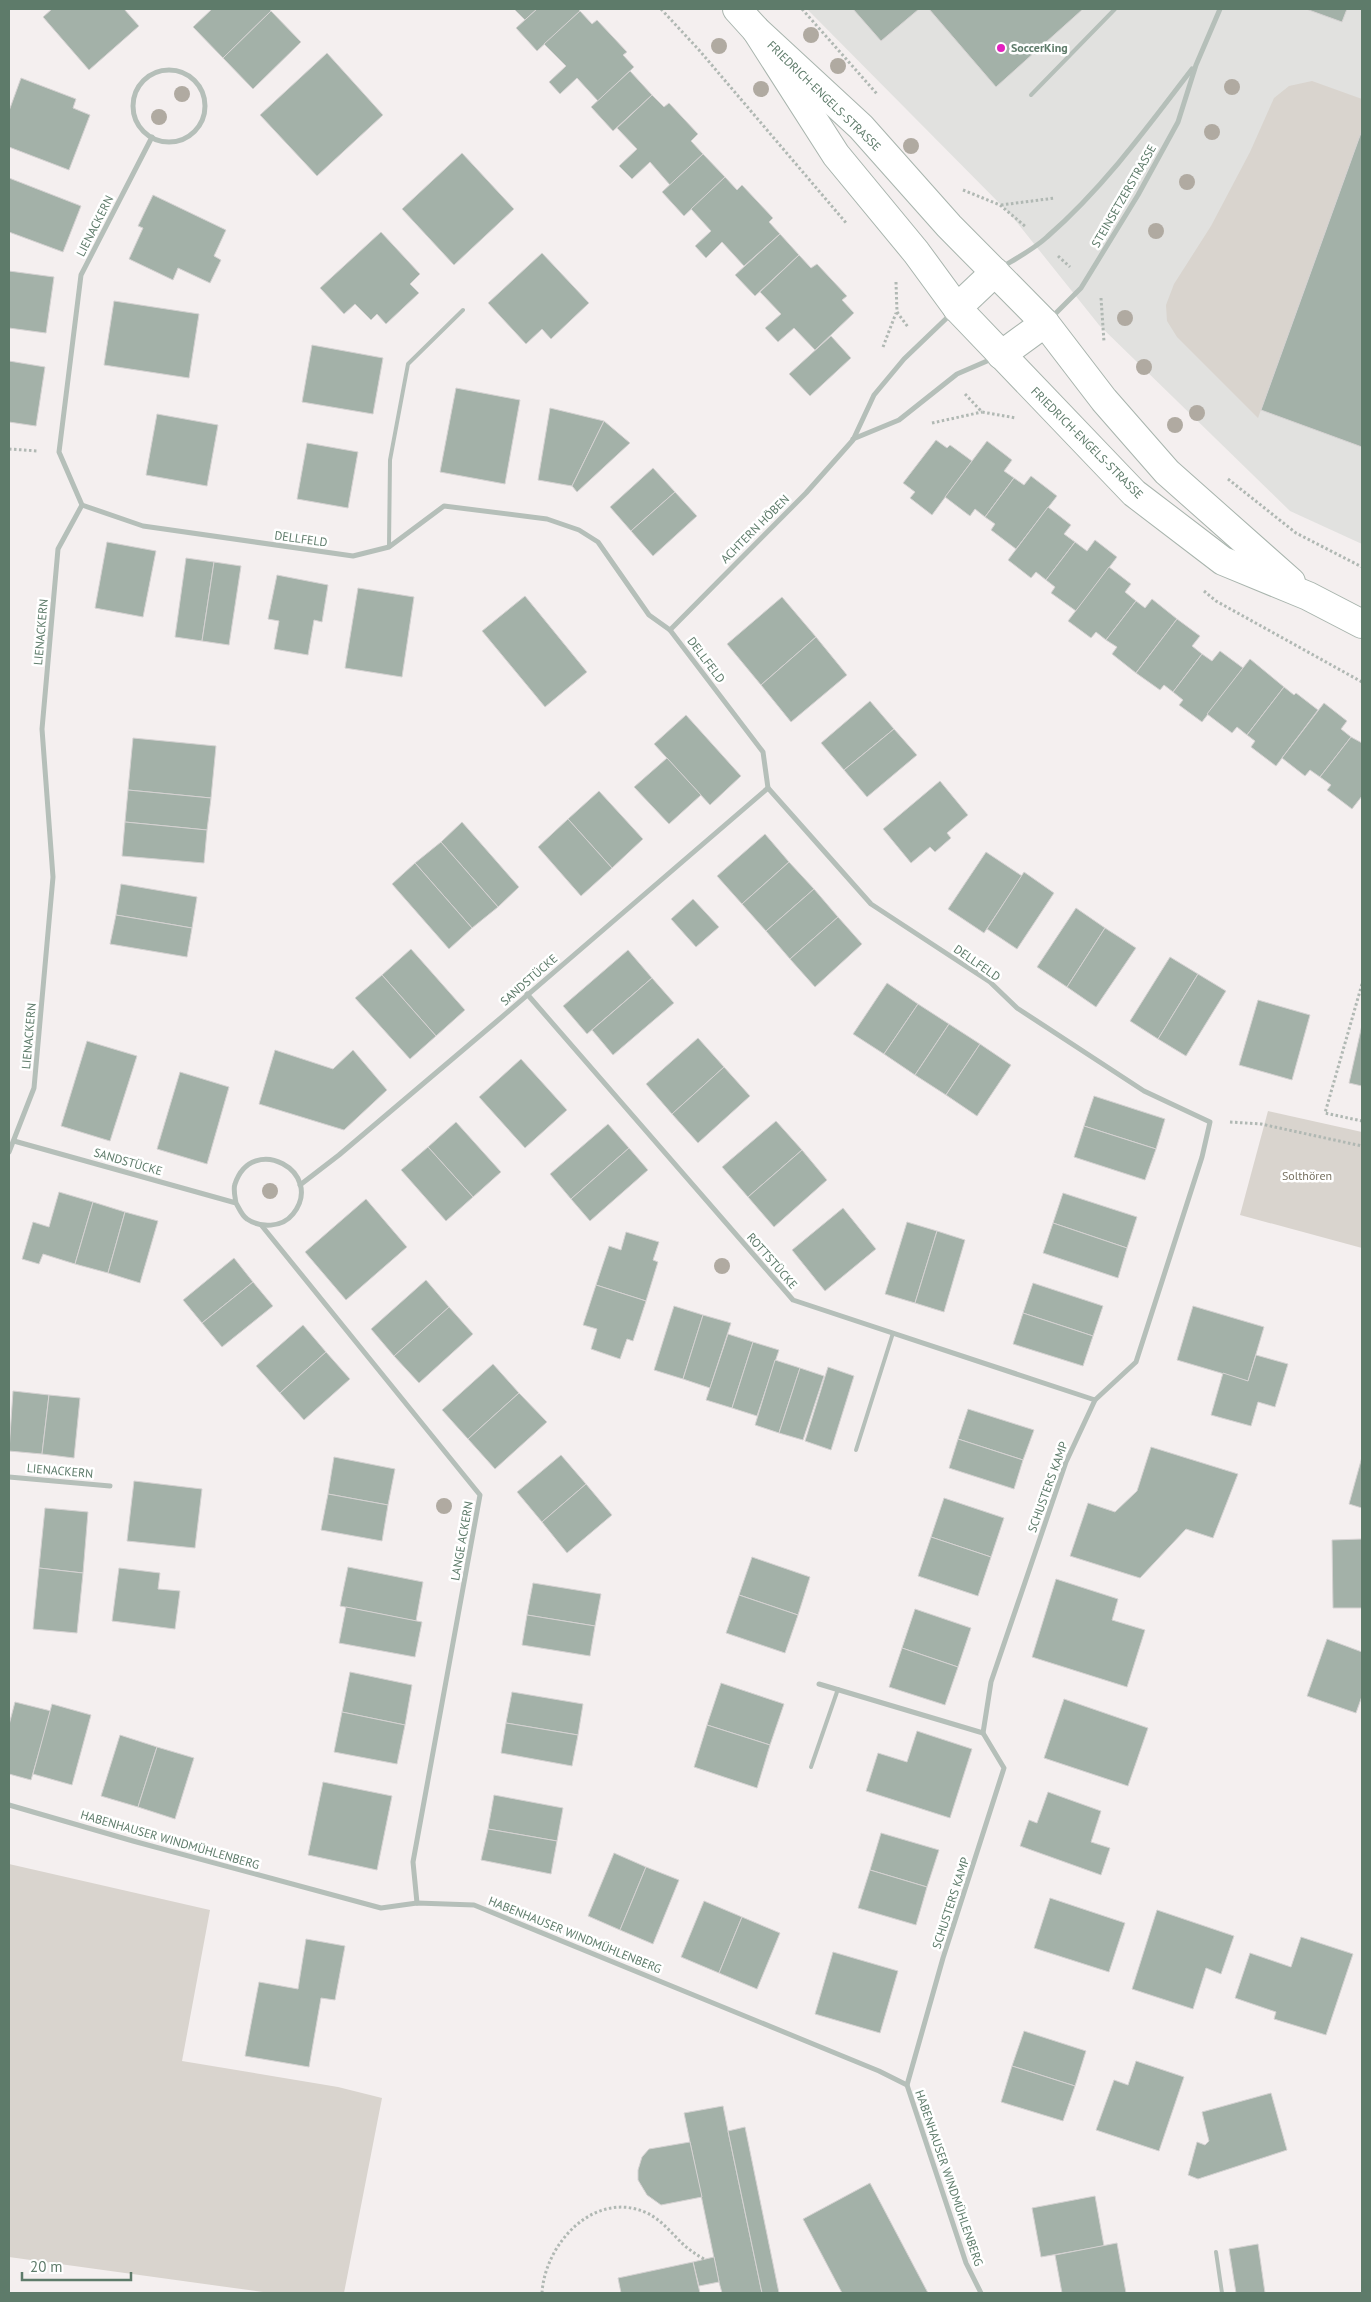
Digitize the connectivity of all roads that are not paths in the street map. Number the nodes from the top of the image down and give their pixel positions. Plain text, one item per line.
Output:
1 (737, 9) edge
2 (1115, 9) edge
3 (1220, 9) edge
4 (756, 30) junction
5 (1196, 65) junction
6 (1031, 95) dead end
7 (152, 137) junction
8 (995, 272) junction
9 (957, 308) junction
10 (463, 310) dead end
11 (1045, 323) junction
12 (1001, 355) junction
13 (853, 440) junction
14 (82, 505) junction
15 (389, 546) junction
16 (1308, 596) junction
17 (1362, 624) edge
18 (670, 630) junction
19 (768, 788) junction
20 (527, 994) junction
21 (1210, 1122) joint
22 (14, 1141) junction
23 (9, 1152) edge
24 (300, 1184) junction
25 (236, 1203) junction
26 (262, 1226) junction
27 (893, 1333) junction
28 (1095, 1400) junction
29 (856, 1450) dead end
30 (9, 1477) edge
31 (110, 1486) dead end
32 (819, 1684) dead end
33 (838, 1689) junction
34 (983, 1733) junction
35 (812, 1767) dead end
36 (9, 1805) edge
37 (417, 1903) junction
38 (907, 2085) junction
39 (1216, 2252) dead end
40 (981, 2293) edge
41 (1222, 2293) edge

1 - 4 street, FRIEDRICH-ENGELS-STRASSE
2 - 6 lane
3 - 5 street, STEINSETZERSTRASSE
4 - 8 street, FRIEDRICH-ENGELS-STRASSE
4 - 9 street, FRIEDRICH-ENGELS-STRASSE
5 - 8 street, STEINSETZERSTRASSE
5 - 11 street, STEINSETZERSTRASSE
7 - 7 street
7 - 14 street, LIENACKERN
8 - 9 street
8 - 11 street, FRIEDRICH-ENGELS-STRASSE
9 - 12 street, FRIEDRICH-ENGELS-STRASSE
9 - 13 street, ACHTERN HÖBEN
10 - 15 lane
11 - 12 street
11 - 16 street, FRIEDRICH-ENGELS-STRASSE
12 - 13 street, ACHTERN HÖBEN
12 - 16 street, FRIEDRICH-ENGELS-STRASSE
13 - 18 street, ACHTERN HÖBEN
14 - 15 street, DELLFELD
14 - 22 street, LIENACKERN
15 - 18 street, DELLFELD
16 - 17 street, FRIEDRICH-ENGELS-STRASSE
18 - 19 street, DELLFELD
19 - 20 street, SANDSTÜCKE
19 - 21 street, DELLFELD
20 - 24 street, SANDSTÜCKE
20 - 27 street, ROTTSTÜCKE
21 - 28 street, SCHUSTERS KAMP
22 - 23 street, LIENACKERN
22 - 25 street, SANDSTÜCKE
24 - 25 street
24 - 26 street
25 - 26 street
26 - 37 street, LANGE ACKERN
27 - 28 street, ROTTSTÜCKE
27 - 29 lane
28 - 34 street, SCHUSTERS KAMP
30 - 31 street, LIENACKERN
32 - 33 street
33 - 34 street
33 - 35 lane
34 - 38 street, SCHUSTERS KAMP
36 - 37 street, HABENHAUSER WINDMÜHLENBERG
37 - 38 street, HABENHAUSER WINDMÜHLENBERG
38 - 40 street, HABENHAUSER WINDMÜHLENBERG
39 - 41 lane

